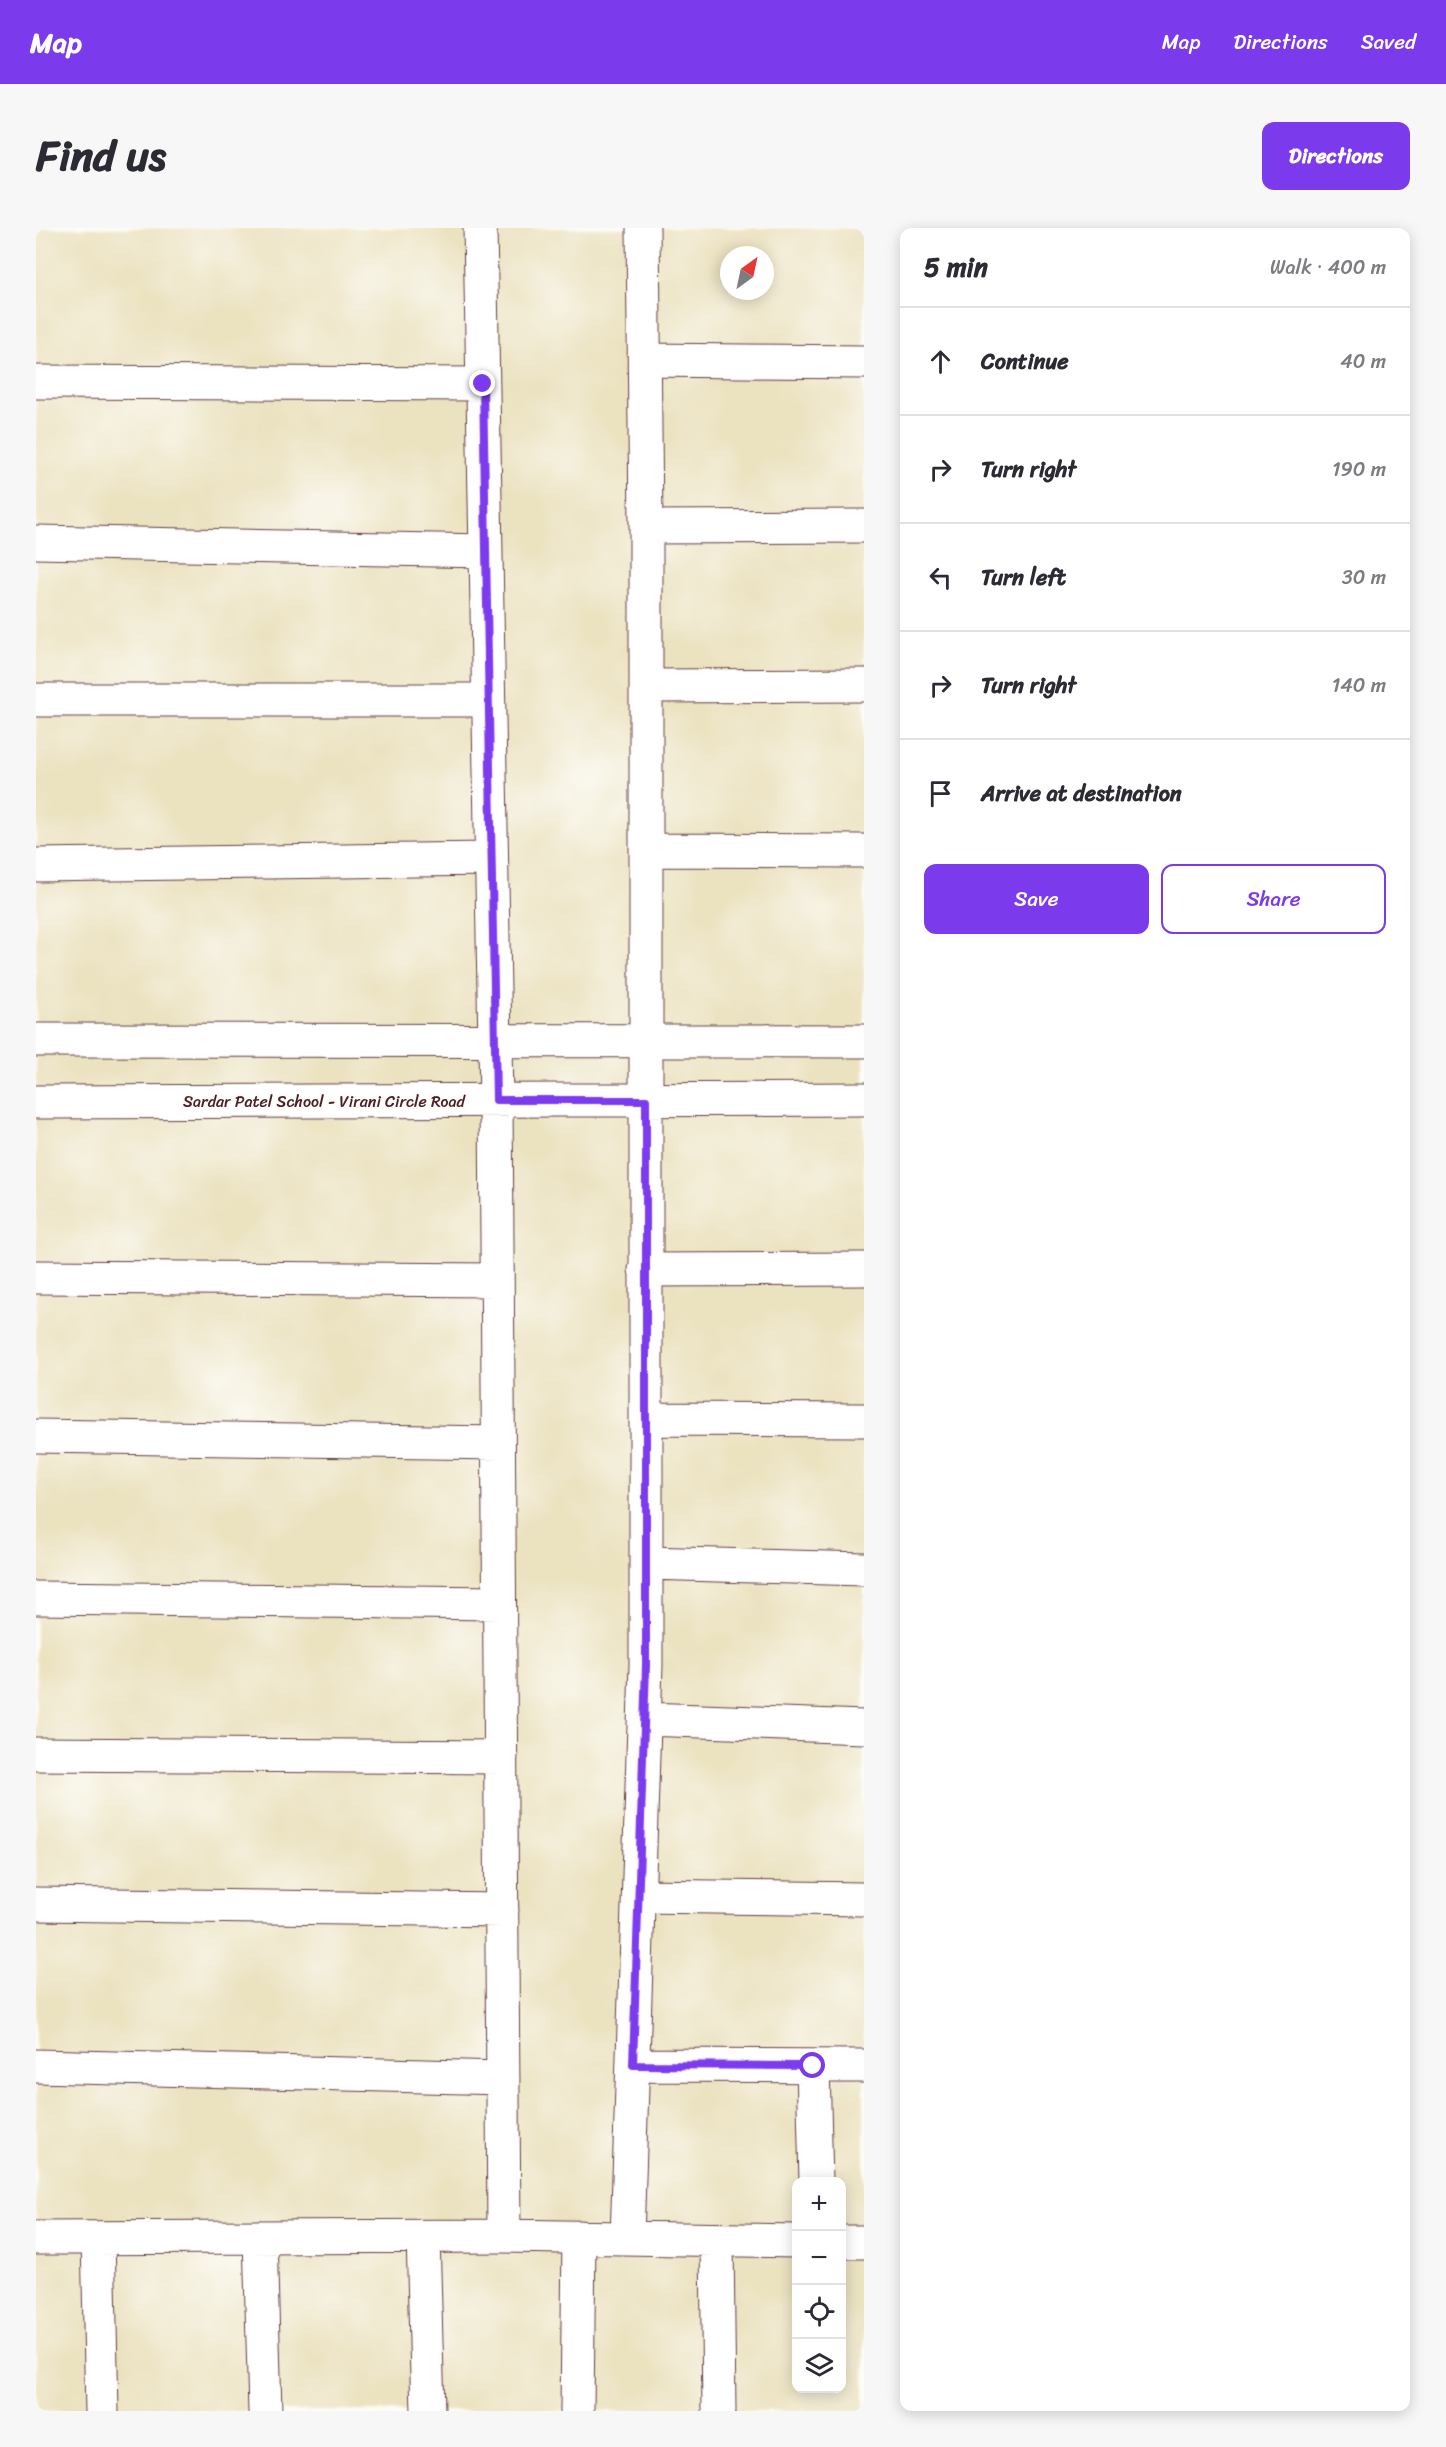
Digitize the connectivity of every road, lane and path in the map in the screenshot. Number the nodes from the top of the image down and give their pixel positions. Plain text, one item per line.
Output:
1 (480, 228) edge
2 (643, 228) edge
3 (645, 360) junction
4 (864, 362) edge
5 (36, 382) edge
6 (483, 384) junction
7 (864, 526) edge
8 (646, 527) junction
9 (36, 542) edge
10 (486, 551) junction
11 (864, 685) edge
12 (646, 686) junction
13 (36, 700) edge
14 (489, 700) junction
15 (646, 850) junction
16 (864, 850) edge
17 (491, 858) junction
18 (36, 865) edge
19 (36, 1040) edge
20 (494, 1040) junction
21 (645, 1041) junction
22 (864, 1041) edge
23 (864, 1099) edge
24 (496, 1100) junction
25 (646, 1100) junction
26 (36, 1102) edge
27 (864, 1269) edge
28 (645, 1270) junction
29 (36, 1276) edge
30 (497, 1280) junction
31 (646, 1419) junction
32 (864, 1420) edge
33 (36, 1436) edge
34 (498, 1443) junction
35 (646, 1563) junction
36 (864, 1569) edge
37 (36, 1598) edge
38 (499, 1603) junction
39 (645, 1719) junction
40 (864, 1727) edge
41 (36, 1754) edge
42 (501, 1757) junction
43 (639, 1896) junction
44 (864, 1899) edge
45 (36, 1904) edge
46 (502, 1910) junction
47 (633, 2065) junction
48 (36, 2066) edge
49 (813, 2066) junction
50 (864, 2066) edge
51 (503, 2078) junction
52 (816, 2177) edge
53 (423, 2236) junction
54 (504, 2236) junction
55 (260, 2237) junction
56 (579, 2237) junction
57 (36, 2238) edge
58 (98, 2238) junction
59 (627, 2238) junction
60 (717, 2240) junction
61 (792, 2241) edge
62 (846, 2242) edge
63 (864, 2242) edge
64 (102, 2411) edge
65 (265, 2411) edge
66 (428, 2411) edge
67 (577, 2411) edge
68 (719, 2411) edge

1 - 6 street
2 - 3 street
3 - 4 street
3 - 8 street
5 - 6 street
6 - 10 street
7 - 8 street
8 - 12 street
9 - 10 street
10 - 14 street
11 - 12 street
12 - 15 street
13 - 14 street
14 - 17 street
15 - 16 street
15 - 21 street
17 - 18 street
17 - 20 street
19 - 20 street
20 - 21 street
20 - 24 street
21 - 22 street
21 - 25 street
23 - 25 street, Sardar Patel School - Virani Circle Road
24 - 25 street, Sardar Patel School - Virani Circle Road
24 - 26 street, Sardar Patel School - Virani Circle Road
24 - 30 street
25 - 28 street
27 - 28 street
28 - 31 street
29 - 30 street
30 - 34 street
31 - 32 street
31 - 35 street
33 - 34 street
34 - 38 street
35 - 36 street
35 - 39 street
37 - 38 street
38 - 42 street
39 - 40 street
39 - 43 street
41 - 42 street
42 - 46 street
43 - 44 street
43 - 47 street
45 - 46 street
46 - 51 street
47 - 49 street
47 - 59 street
48 - 51 street
49 - 50 street
49 - 52 street
51 - 54 street
53 - 54 street
53 - 55 street
53 - 66 street
54 - 56 street
55 - 58 street
55 - 65 street
56 - 59 street
56 - 67 street
57 - 58 street
58 - 64 street
59 - 60 street
60 - 61 street
60 - 68 street
62 - 63 street

